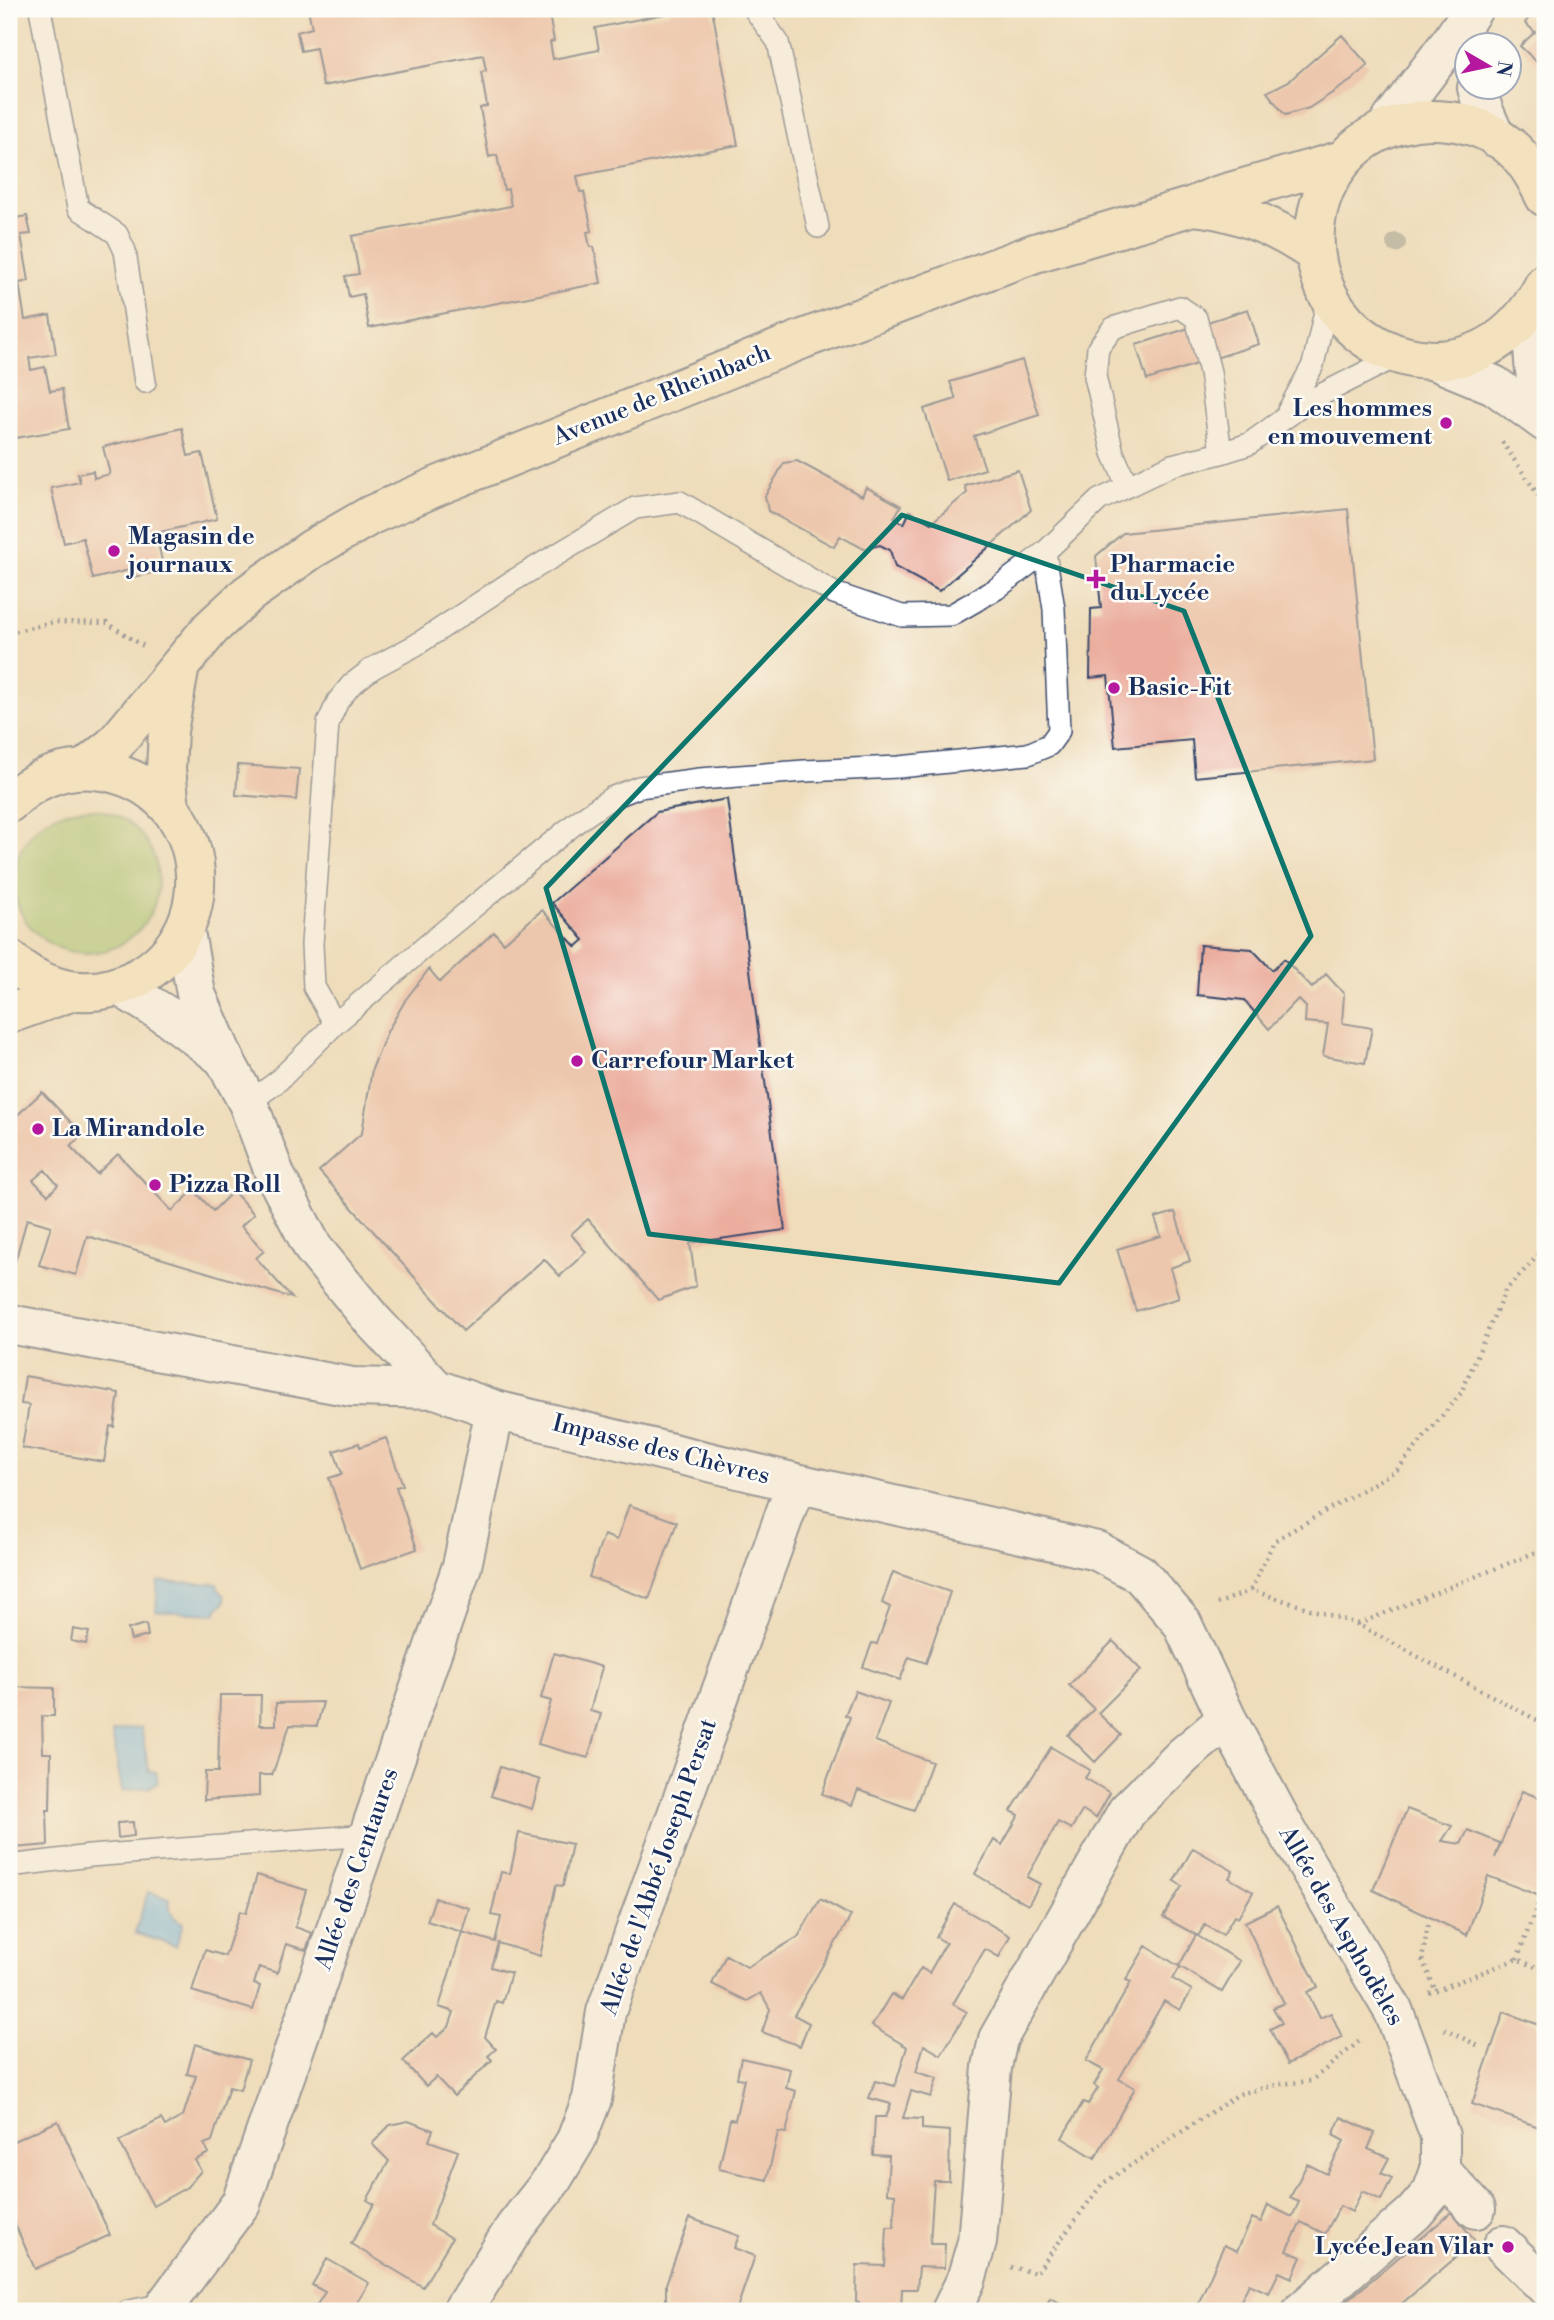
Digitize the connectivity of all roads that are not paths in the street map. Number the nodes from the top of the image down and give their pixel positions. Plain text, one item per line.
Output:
1 (40, 9) edge
2 (754, 9) edge
3 (1471, 22) edge
4 (1481, 102) edge
5 (1384, 130) junction
6 (1519, 149) edge
7 (1343, 160) junction
8 (1545, 197) edge
9 (1192, 206) junction
10 (818, 227) dead end
11 (1314, 253) junction
12 (1539, 295) edge
13 (1328, 298) junction
14 (1416, 358) junction
15 (145, 382) dead end
16 (1545, 409) edge
17 (1283, 419) junction
18 (1545, 422) edge
19 (1221, 453) junction
20 (1127, 485) junction
21 (1045, 552) junction
22 (179, 669) junction
23 (84, 769) junction
24 (13, 795) edge
25 (170, 808) junction
26 (184, 932) junction
27 (9, 959) edge
28 (119, 986) junction
29 (73, 991) junction
30 (9, 1014) edge
31 (335, 1024) junction
32 (225, 1060) junction
33 (248, 1103) junction
34 (9, 1324) edge
35 (436, 1389) junction
36 (495, 1410) junction
37 (796, 1483) junction
38 (1227, 1719) junction
39 (369, 1835) junction
40 (9, 1866) edge
41 (1440, 2170) junction
42 (1476, 2209) dead end
43 (1503, 2245) dead end
44 (1545, 2286) edge
45 (166, 2304) joint
46 (128, 2311) edge
47 (462, 2311) edge
48 (951, 2311) edge
49 (1302, 2311) edge

1 - 15 lane
2 - 10 lane
3 - 5 street
4 - 6 street
5 - 6 street
5 - 7 street
6 - 8 street
7 - 9 street, Avenue de Rheinbach
7 - 11 street
9 - 11 street, Avenue de Rheinbach
9 - 22 street, Avenue de Rheinbach
11 - 13 street
12 - 14 street
12 - 16 street
13 - 14 street
13 - 17 lane
14 - 17 lane
14 - 18 street
17 - 19 lane
19 - 20 lane
19 - 20 lane
20 - 21 lane
21 - 31 lane
21 - 31 lane
22 - 23 street, Avenue de Rheinbach
22 - 25 street, Avenue de Rheinbach
23 - 24 street
23 - 25 street
25 - 26 street
26 - 28 street
26 - 32 street
27 - 29 street
28 - 29 street
28 - 32 street
29 - 30 street
31 - 33 lane
32 - 33 street
33 - 35 street
34 - 35 street, Impasse des Chèvres
35 - 36 street, Impasse des Chèvres
36 - 37 street, Impasse des Chèvres
36 - 39 street, Allée des Centaures
37 - 38 street, Impasse des Chèvres
37 - 47 street, Allée de l'Abbé Joseph Persat
38 - 41 street, Allée des Asphodèles
38 - 48 street
39 - 40 lane
39 - 45 street, Allée des Centaures
41 - 42 street
41 - 49 street
43 - 44 street
45 - 46 lane

